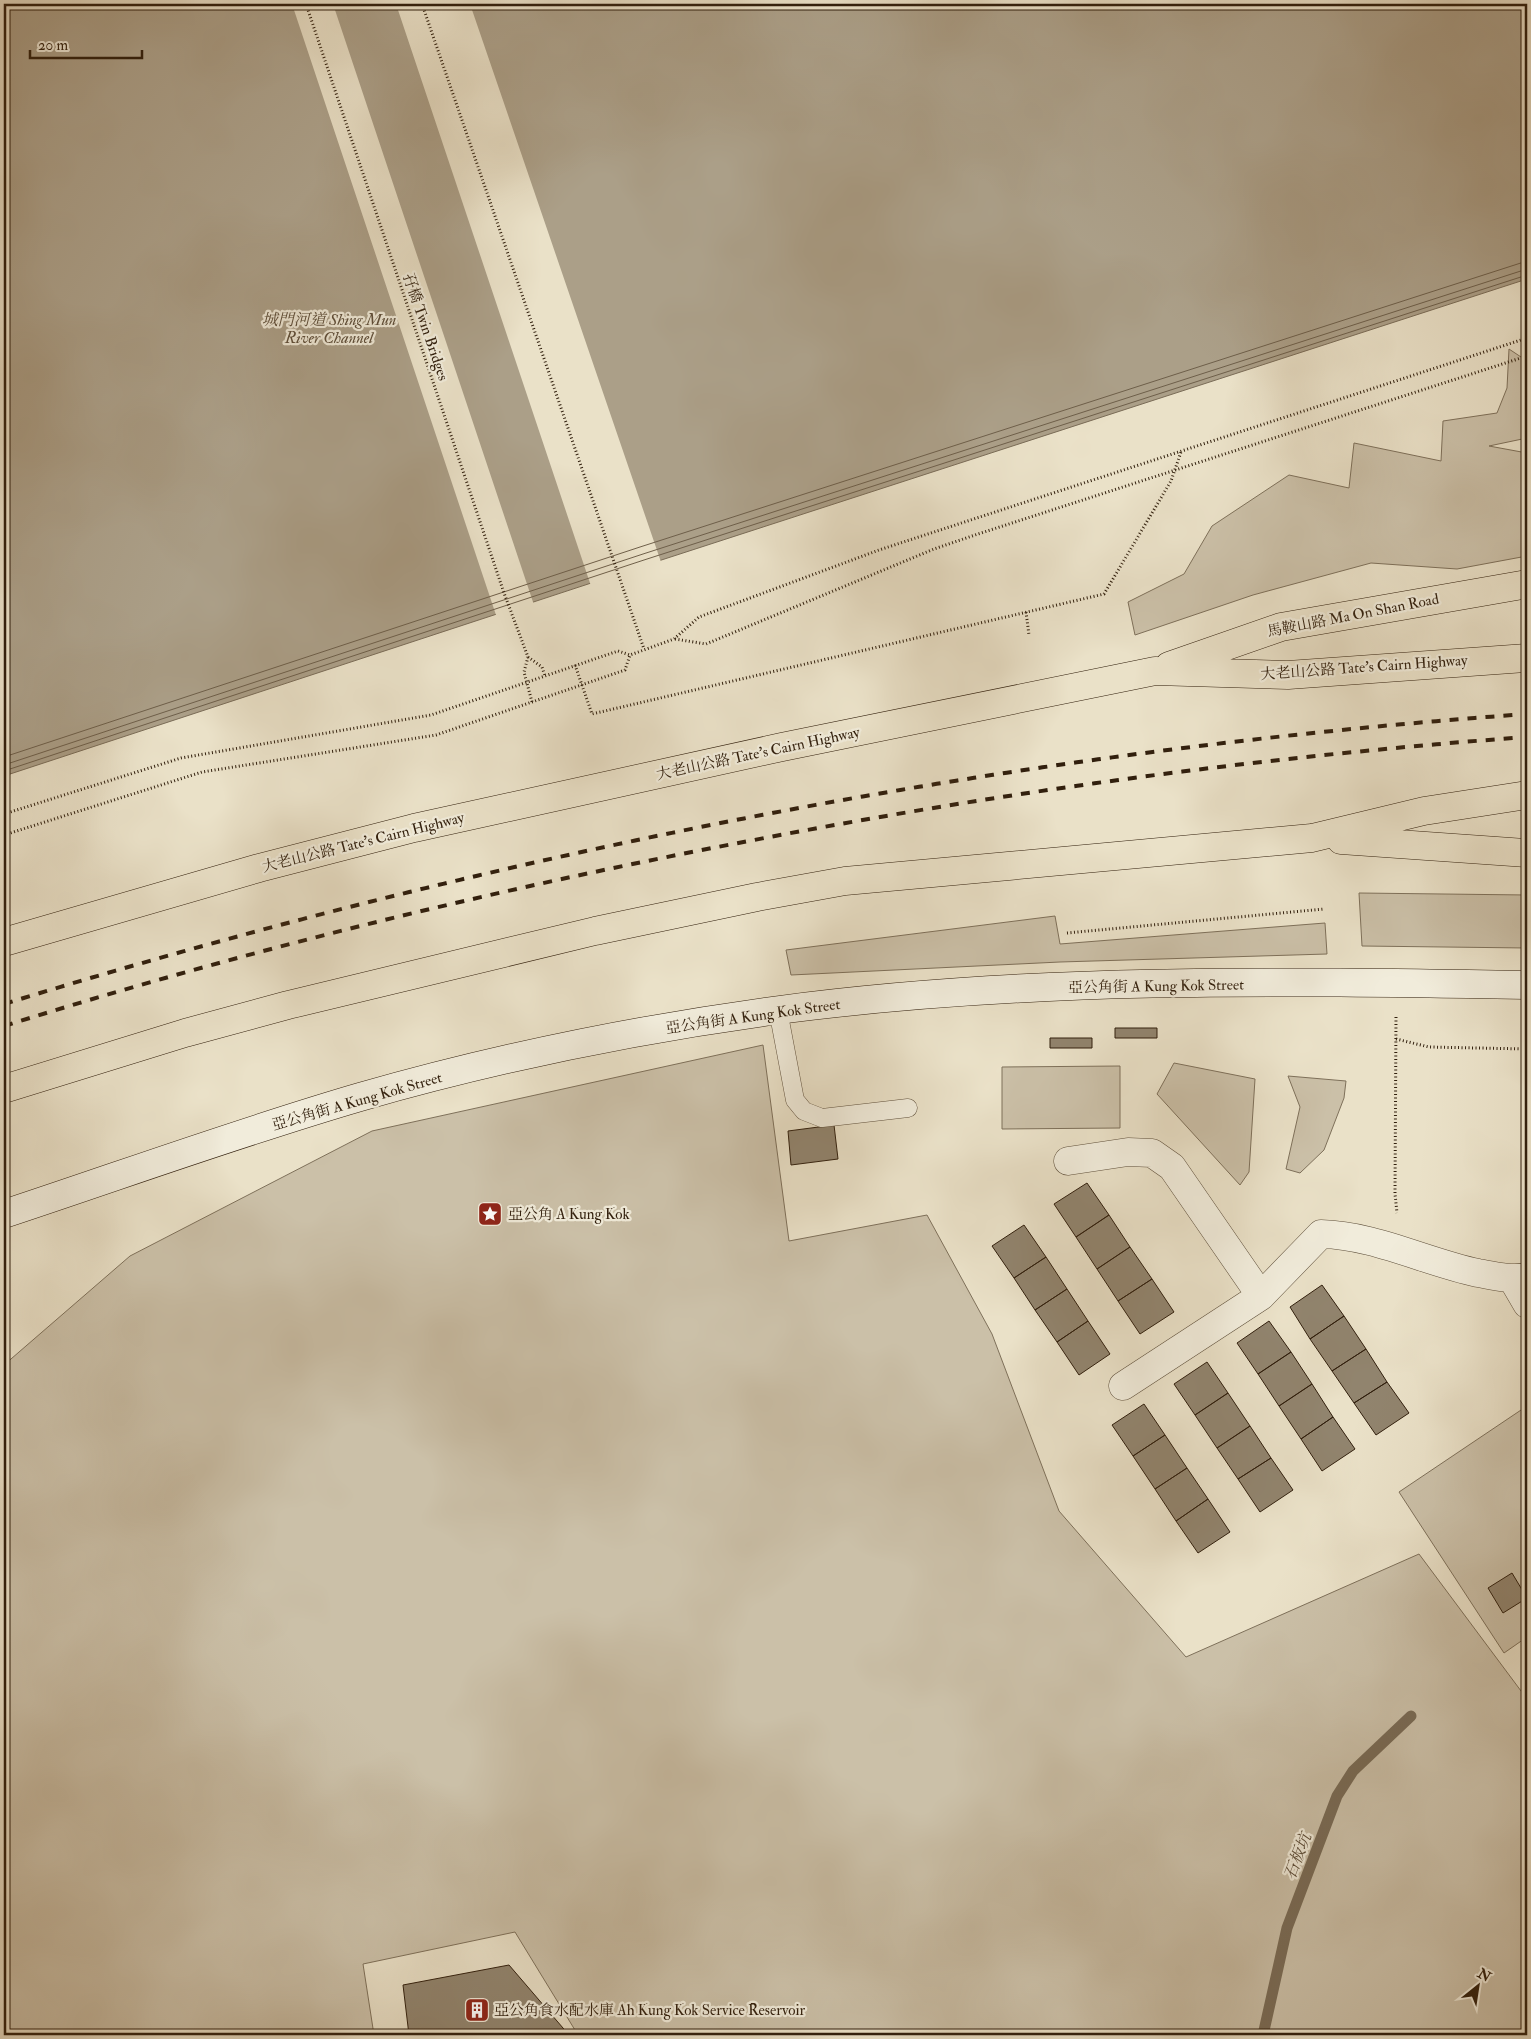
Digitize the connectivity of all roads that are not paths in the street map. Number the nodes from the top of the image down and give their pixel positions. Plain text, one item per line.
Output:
1 (1527, 584) edge
2 (1527, 658) edge
3 (1155, 671) junction
4 (1527, 794) edge
5 (1312, 838) junction
6 (1527, 852) edge
7 (4, 942) edge
8 (1527, 986) edge
9 (778, 1010) junction
10 (4, 1089) edge
11 (908, 1108) dead end
12 (1068, 1161) dead end
13 (4, 1214) edge
14 (1520, 1279) edge
15 (1260, 1296) junction
16 (1527, 1304) edge
17 (1123, 1386) dead end

1 - 3 highway, 馬鞍山路 Ma On Shan Road
2 - 3 highway, 大老山公路 Tate's Cairn Highway
3 - 7 highway, 大老山公路 Tate's Cairn Highway
4 - 5 highway
5 - 6 highway
5 - 10 highway
8 - 9 main road, 亞公角街 A Kung Kok Street
9 - 11 lane
9 - 13 main road, 亞公角街 A Kung Kok Street
12 - 15 main road
14 - 15 main road
14 - 16 main road
15 - 17 main road

